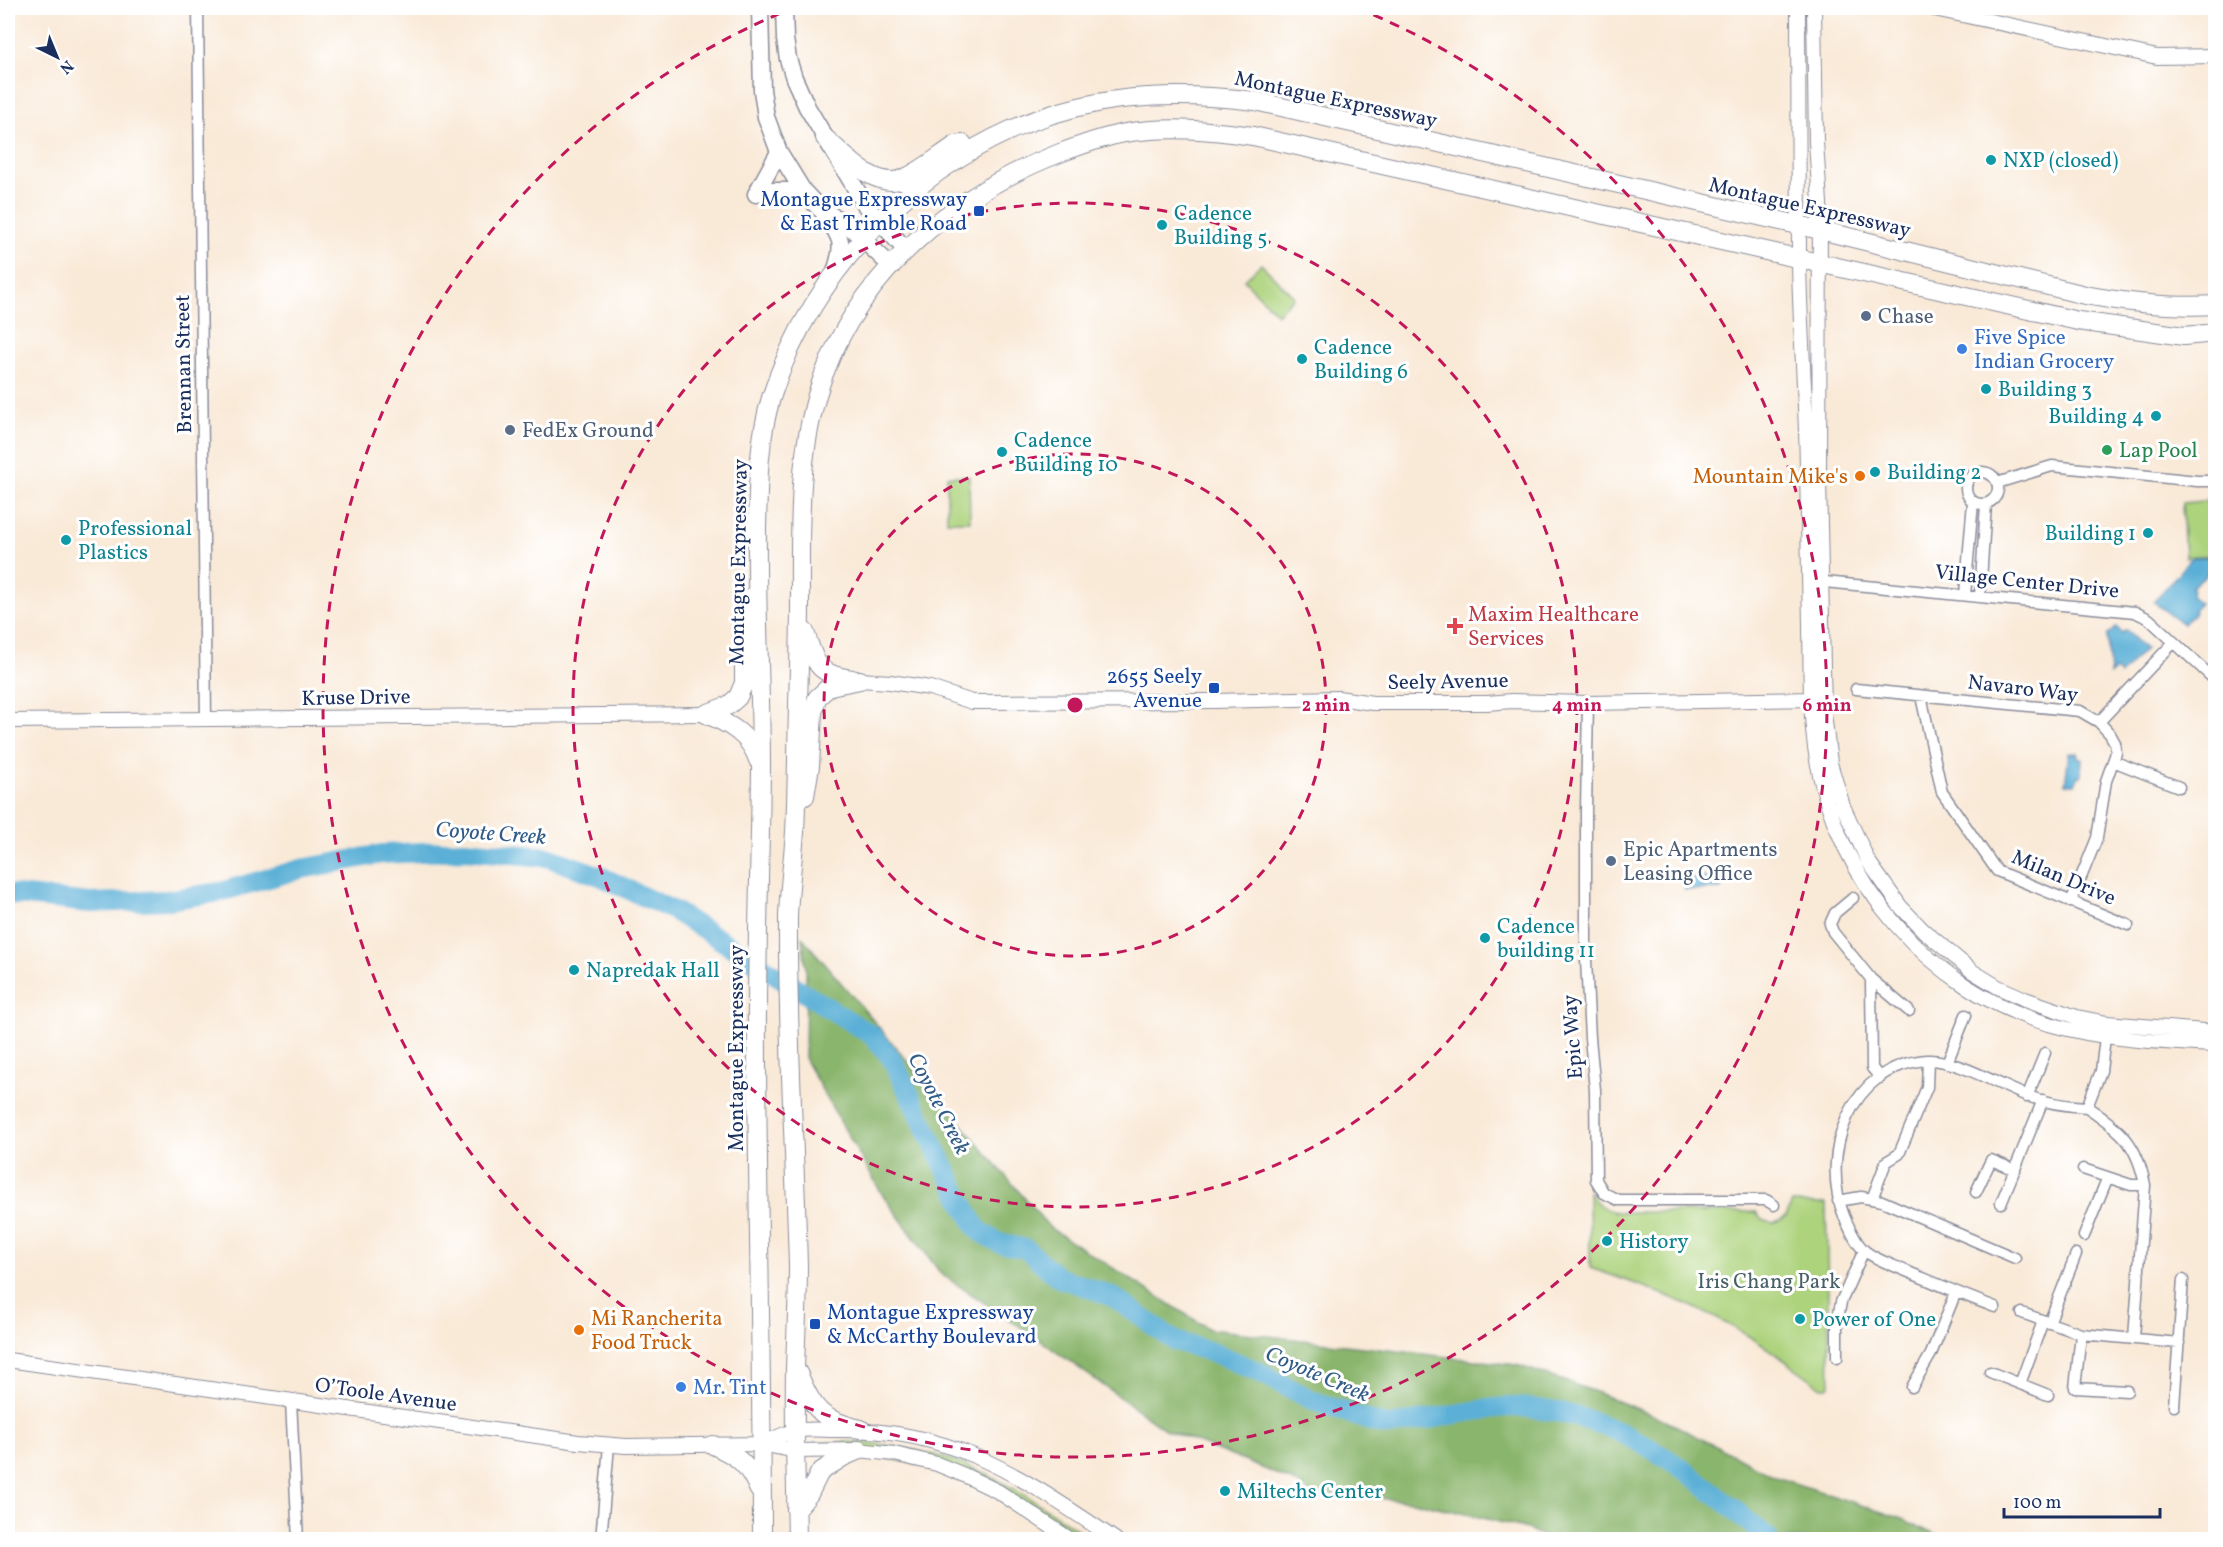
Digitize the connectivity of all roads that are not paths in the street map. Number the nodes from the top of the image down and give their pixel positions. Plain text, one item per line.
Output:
1 (198, 8) edge
2 (760, 8) edge
3 (784, 8) edge
4 (1798, 8) edge
5 (1814, 8) edge
6 (1930, 8) edge
7 (2216, 56) edge
8 (825, 138) junction
9 (986, 142) junction
10 (779, 152) junction
11 (802, 191) junction
12 (820, 209) junction
13 (879, 221) junction
14 (1799, 227) junction
15 (1820, 230) junction
16 (861, 238) junction
17 (906, 250) junction
18 (1799, 258) junction
19 (1819, 264) junction
20 (891, 266) junction
21 (836, 272) junction
22 (2216, 305) edge
23 (2216, 333) edge
24 (1805, 400) junction
25 (1819, 479) junction
26 (2216, 481) edge
27 (1997, 483) junction
28 (1973, 502) junction
29 (1986, 504) junction
30 (757, 574) junction
31 (1815, 581) junction
32 (1965, 595) junction
33 (1980, 596) junction
34 (800, 618) junction
35 (2174, 642) junction
36 (860, 680) junction
37 (2216, 681) edge
38 (1856, 689) dead end
39 (1921, 696) junction
40 (1817, 699) junction
41 (1588, 703) junction
42 (706, 714) junction
43 (206, 720) junction
44 (8, 721) edge
45 (2099, 722) junction
46 (2113, 761) junction
47 (760, 768) junction
48 (2179, 787) dead end
49 (795, 828) junction
50 (1853, 898) dead end
51 (2071, 902) junction
52 (2128, 924) dead end
53 (1870, 979) junction
54 (1909, 1011) dead end
55 (1966, 1015) dead end
56 (2106, 1030) junction
57 (2216, 1032) edge
58 (2216, 1045) edge
59 (2045, 1053) dead end
60 (1928, 1060) junction
61 (1947, 1063) junction
62 (1880, 1078) junction
63 (2027, 1097) junction
64 (2043, 1100) junction
65 (2087, 1107) junction
66 (2083, 1169) dead end
67 (2015, 1170) junction
68 (2107, 1179) junction
69 (2145, 1185) junction
70 (1976, 1191) dead end
71 (1872, 1199) junction
72 (1838, 1201) junction
73 (2001, 1203) dead end
74 (1773, 1205) dead end
75 (2084, 1236) dead end
76 (1864, 1250) junction
77 (2076, 1254) dead end
78 (2015, 1258) dead end
79 (2183, 1280) dead end
80 (1956, 1292) junction
81 (1995, 1307) dead end
82 (2022, 1313) dead end
83 (2046, 1322) junction
84 (2082, 1334) junction
85 (2134, 1338) junction
86 (2179, 1343) junction
87 (1837, 1358) dead end
88 (8, 1360) edge
89 (795, 1365) junction
90 (1990, 1372) dead end
91 (2019, 1384) junction
92 (1911, 1387) dead end
93 (2127, 1391) dead end
94 (2048, 1395) dead end
95 (291, 1401) junction
96 (2174, 1406) dead end
97 (861, 1429) junction
98 (795, 1431) junction
99 (761, 1444) junction
100 (609, 1445) junction
101 (713, 1445) junction
102 (859, 1450) junction
103 (796, 1451) junction
104 (762, 1496) junction
105 (796, 1510) junction
106 (298, 1539) edge
107 (601, 1539) edge
108 (762, 1539) edge
109 (796, 1539) edge
110 (1071, 1539) edge
111 (1116, 1539) edge

1 - 43 street, Brennan Street
2 - 10 main road
3 - 8 main road
4 - 14 street
5 - 15 street
6 - 7 street
8 - 9 highway
8 - 13 main road
9 - 13 highway, Montague Expressway
9 - 14 highway, Montague Expressway
10 - 11 main road
10 - 11 main road
11 - 12 main road
12 - 16 main road
12 - 21 main road
13 - 16 highway, Montague Expressway
13 - 17 main road
14 - 15 highway, Montague Expressway
14 - 18 street
15 - 19 street
15 - 22 highway, Montague Expressway
16 - 20 main road
16 - 21 highway, Montague Expressway
17 - 18 highway
17 - 20 highway
18 - 19 highway
18 - 24 street
19 - 23 highway
19 - 25 street
20 - 34 highway
21 - 30 highway, Montague Expressway
24 - 25 street
24 - 31 street
25 - 31 street
26 - 27 street
27 - 28 street
27 - 29 street
28 - 29 street
28 - 32 street
29 - 33 street
30 - 42 highway
30 - 47 highway, Montague Expressway
31 - 32 street, Village Center Drive
31 - 40 street
32 - 33 street, Village Center Drive
33 - 35 street, Village Center Drive
34 - 36 highway
34 - 49 highway
35 - 37 street, Village Center Drive
35 - 45 street
36 - 41 street, Seely Avenue
36 - 49 highway
38 - 39 street, Navaro Way
39 - 45 street, Navaro Way
39 - 51 street, Milan Drive
40 - 41 street, Seely Avenue
40 - 56 street
41 - 74 street, Epic Way
42 - 43 street, Kruse Drive
42 - 47 highway
43 - 44 street, Kruse Drive
45 - 46 street, Navaro Way
46 - 48 street
46 - 51 street, Navaro Way
47 - 99 highway, Montague Expressway
49 - 89 highway
50 - 53 street
51 - 52 street, Milan Drive
53 - 54 street
53 - 62 street
55 - 61 street
56 - 57 street
56 - 58 street
56 - 65 street
59 - 63 street
60 - 61 street
60 - 62 street
60 - 71 street
61 - 63 street
62 - 72 street
63 - 64 street
64 - 65 street
64 - 67 street
65 - 69 street
66 - 68 street
67 - 70 street
67 - 73 street
68 - 69 street
68 - 75 street
69 - 85 street
71 - 72 street
71 - 78 street
72 - 76 street
76 - 80 street
76 - 87 street
77 - 83 street
79 - 86 street
80 - 81 street
80 - 92 street
82 - 83 street
83 - 84 street
83 - 91 street
84 - 85 street
84 - 93 street
85 - 86 street
86 - 96 street
88 - 95 street, O’Toole Avenue
89 - 97 highway
89 - 98 highway
90 - 91 street
91 - 94 street
95 - 100 street, O’Toole Avenue
95 - 106 street
97 - 98 street
97 - 111 street
98 - 99 street
98 - 103 highway
99 - 101 street, O’Toole Avenue
99 - 103 street
99 - 104 highway, Montague Expressway
100 - 101 street, O’Toole Avenue
100 - 107 street
101 - 104 highway
102 - 103 street
102 - 105 highway
102 - 110 street
103 - 105 highway
104 - 108 highway, Montague Expressway
105 - 109 highway

